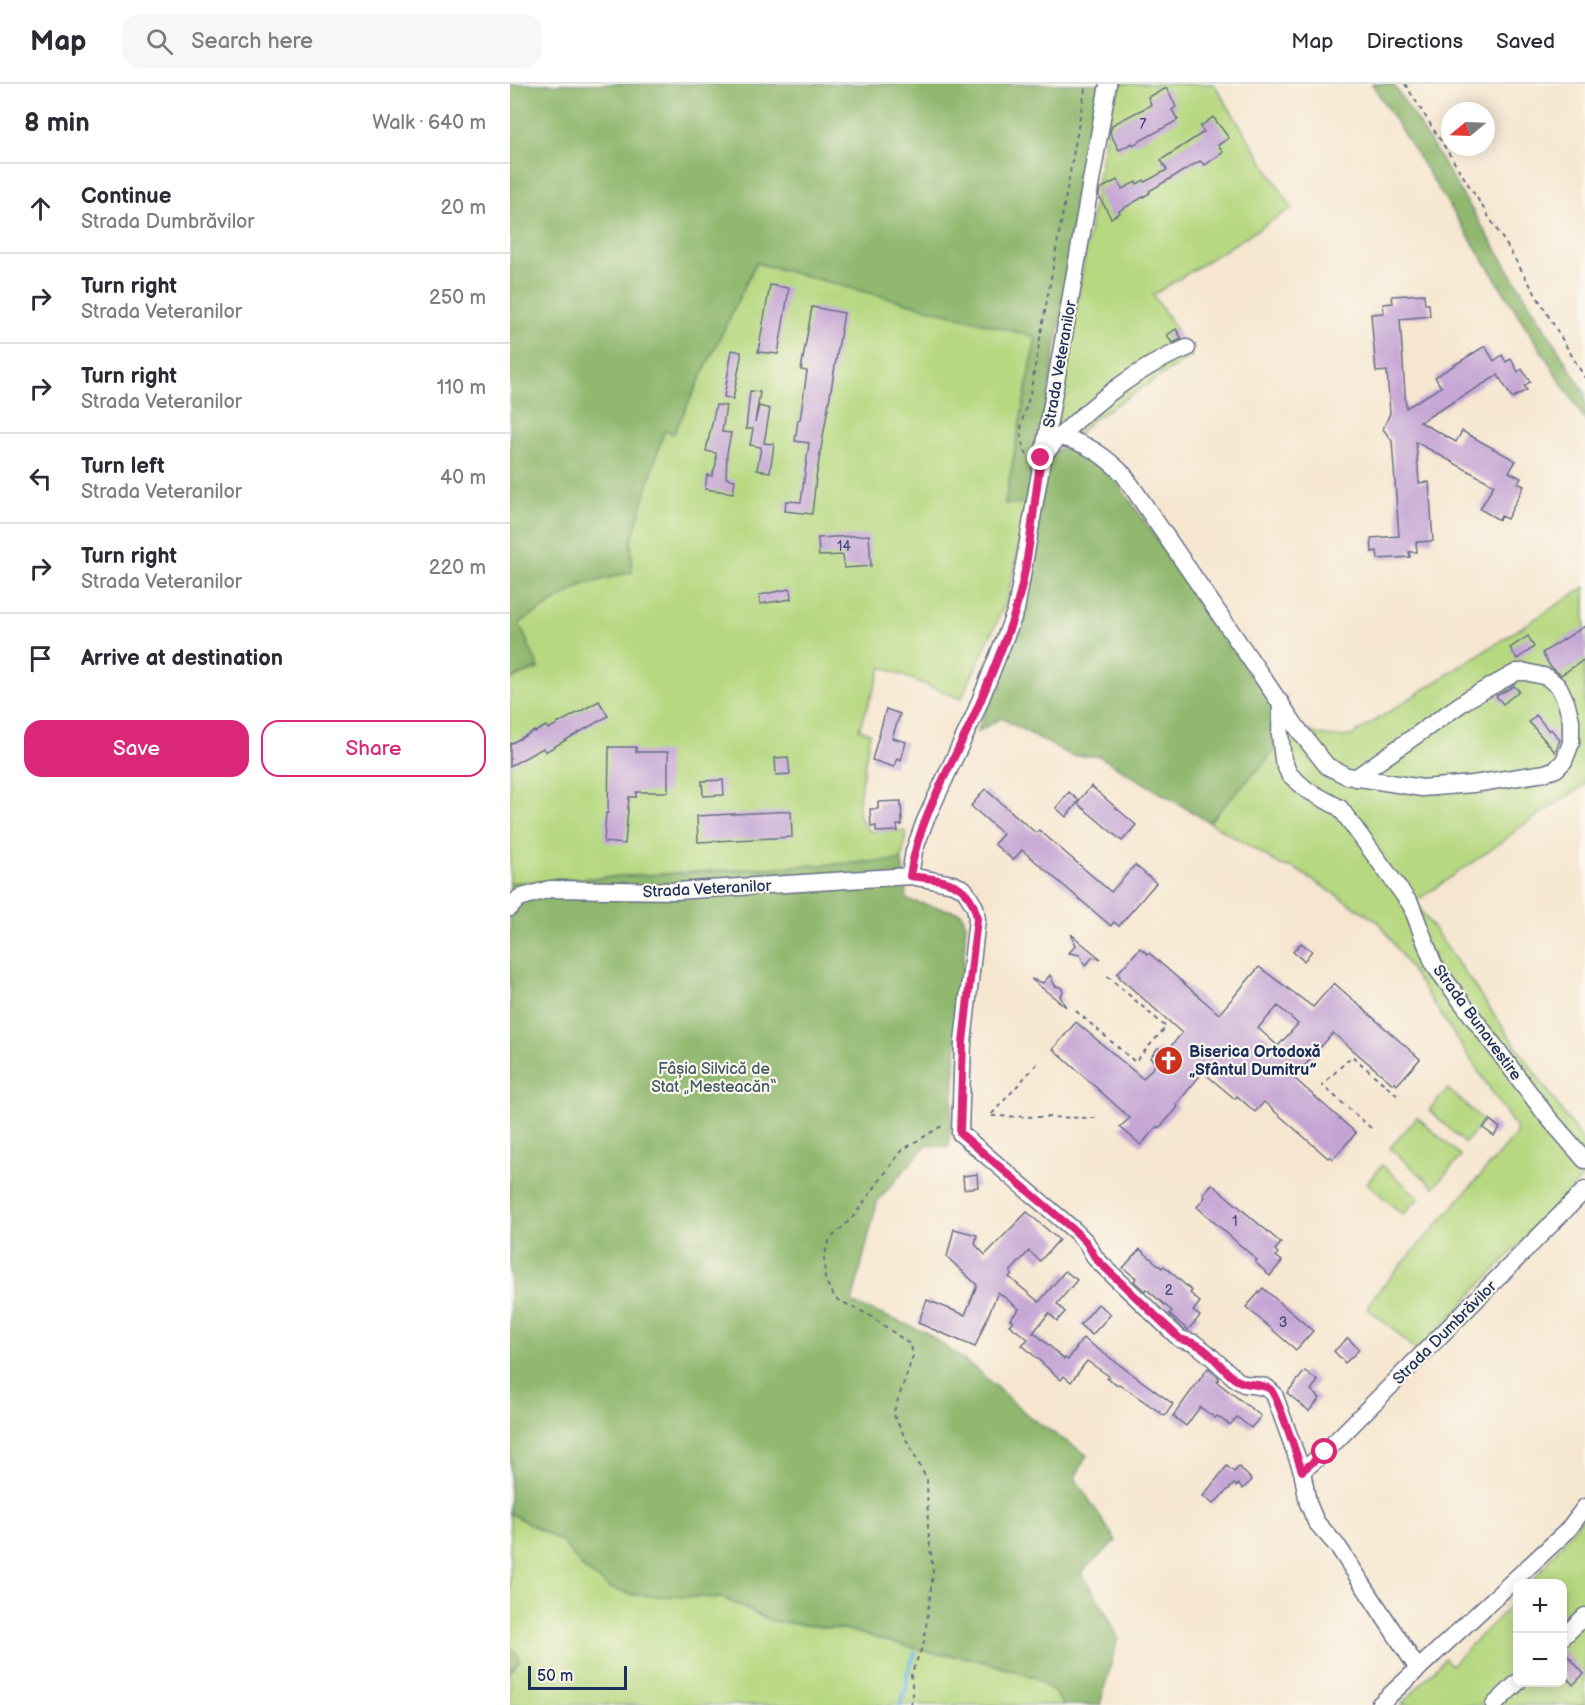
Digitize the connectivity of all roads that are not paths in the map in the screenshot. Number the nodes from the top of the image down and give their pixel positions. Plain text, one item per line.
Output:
1 (1108, 84) edge
2 (1187, 348) dead end
3 (1059, 437) junction
4 (1035, 460) junction
5 (1281, 703) junction
6 (1355, 778) junction
7 (910, 876) junction
8 (510, 908) edge
9 (1585, 1160) edge
10 (1585, 1190) edge
11 (1302, 1471) junction
12 (1585, 1507) edge
13 (1585, 1616) edge
14 (1567, 1634) edge
15 (1418, 1669) junction
16 (1513, 1687) edge
17 (1379, 1705) edge
18 (1494, 1705) edge

1 - 4 street, Strada Veteranilor
2 - 3 street
3 - 4 street
3 - 5 street
4 - 7 street, Strada Veteranilor
5 - 6 street
5 - 9 street, Strada Bunavestire
6 - 6 street
7 - 8 street, Strada Veteranilor
7 - 11 street, Strada Veteranilor
10 - 11 street, Strada Dumbrăvilor
11 - 15 street
12 - 15 street
13 - 14 street
15 - 17 street
16 - 18 street

